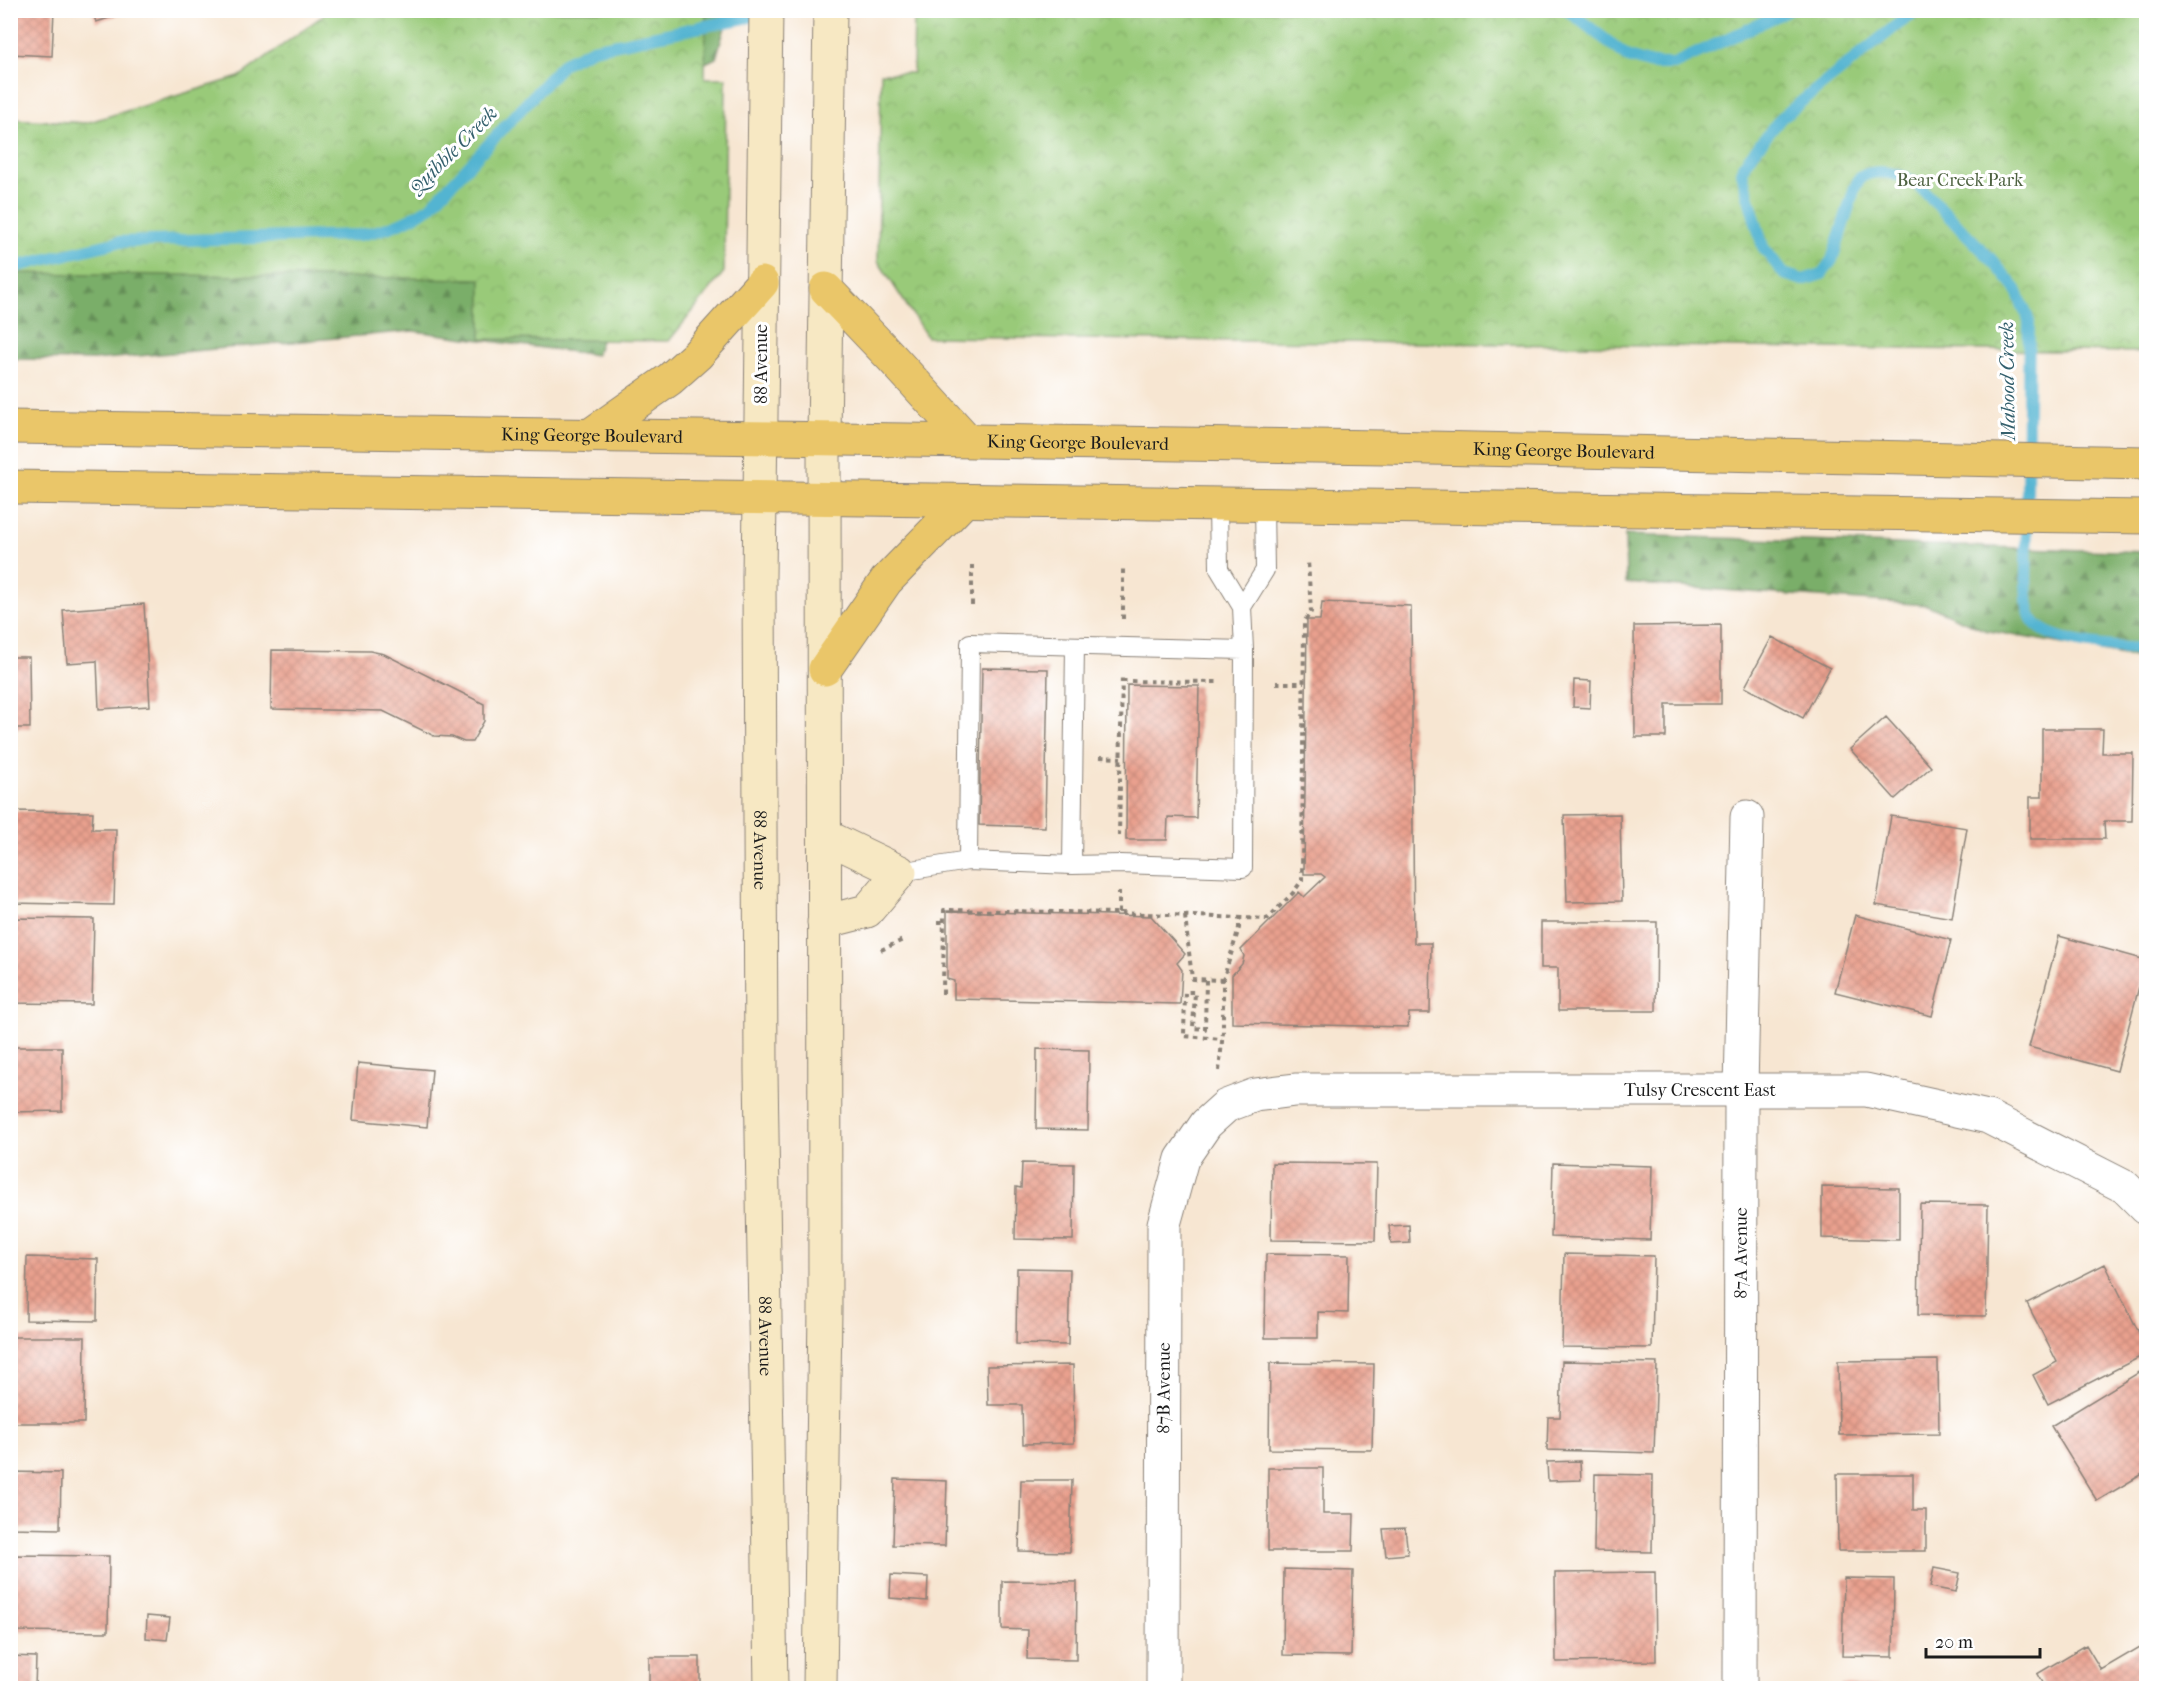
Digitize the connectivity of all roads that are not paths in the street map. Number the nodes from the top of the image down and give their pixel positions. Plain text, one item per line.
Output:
1 (766, 22) edge
2 (830, 23) edge
3 (762, 283) junction
4 (826, 290) junction
5 (10, 427) edge
6 (589, 436) junction
7 (761, 438) junction
8 (824, 438) junction
9 (967, 440) junction
10 (2142, 463) edge
11 (10, 487) edge
12 (760, 498) junction
13 (824, 499) junction
14 (964, 501) junction
15 (1218, 505) junction
16 (1264, 505) junction
17 (2142, 517) edge
18 (1242, 607) junction
19 (1075, 646) junction
20 (1244, 650) junction
21 (825, 669) junction
22 (1748, 817) dead end
23 (825, 836) junction
24 (968, 861) junction
25 (1072, 866) junction
26 (900, 872) junction
27 (824, 922) junction
28 (1742, 1089) junction
29 (1222, 1092) joint
30 (2146, 1208) edge
31 (771, 1689) edge
32 (819, 1689) edge
33 (1163, 1689) edge
34 (1740, 1689) edge

1 - 3 main road, 88 Avenue
2 - 4 main road
3 - 6 main road
3 - 7 main road, 88 Avenue
4 - 8 main road
4 - 9 main road
5 - 6 main road, King George Boulevard
6 - 7 main road, King George Boulevard
7 - 8 main road, King George Boulevard
7 - 12 main road, 88 Avenue
8 - 9 main road, King George Boulevard
8 - 13 main road
9 - 10 main road, King George Boulevard
11 - 12 main road
12 - 13 main road
12 - 31 main road, 88 Avenue
13 - 14 main road
13 - 21 main road
14 - 15 main road
14 - 21 main road
15 - 16 main road
15 - 18 lane
16 - 17 main road
16 - 18 lane
18 - 20 lane
19 - 20 lane
19 - 24 lane
19 - 25 lane
20 - 25 lane
21 - 23 main road
22 - 28 street, 87A Avenue
23 - 26 main road
23 - 27 main road
24 - 25 lane
24 - 26 lane
26 - 27 main road
27 - 32 main road
28 - 29 street, Tulsy Crescent East
28 - 30 street, Tulsy Crescent East
28 - 34 street, 87A Avenue
29 - 33 street, 87B Avenue

